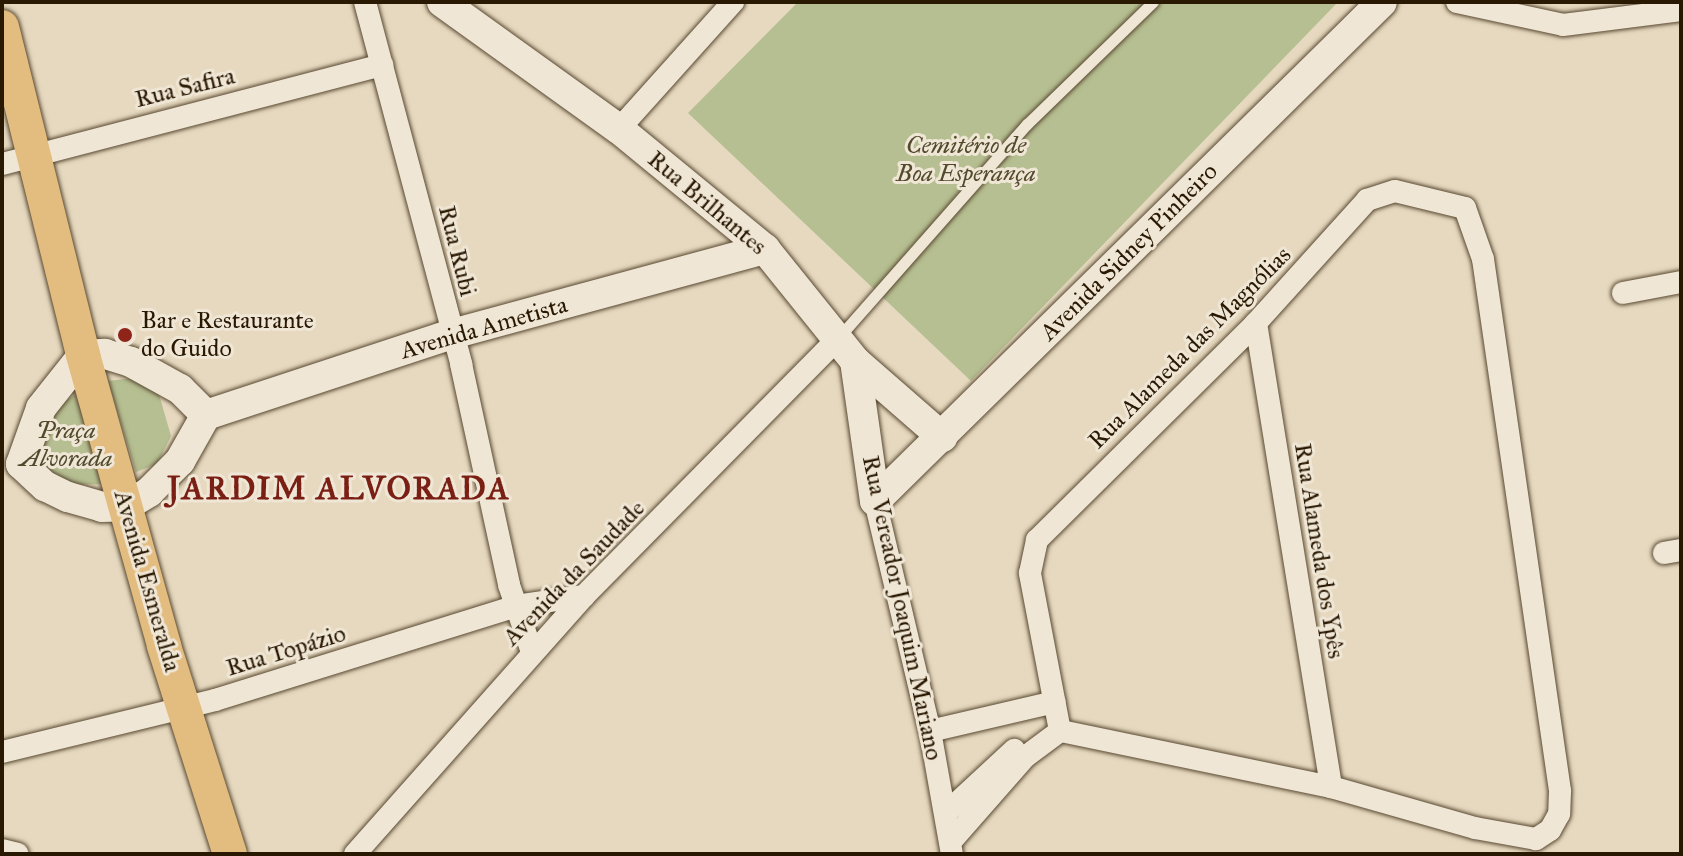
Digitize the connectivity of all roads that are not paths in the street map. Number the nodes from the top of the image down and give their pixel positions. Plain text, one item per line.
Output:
1 (365, 2) edge
2 (442, 2) edge
3 (733, 2) edge
4 (1153, 2) edge
5 (1382, 2) edge
6 (1457, 2) edge
7 (1681, 10) edge
8 (2, 27) edge
9 (382, 65) junction
10 (619, 129) junction
11 (35, 155) junction
12 (2, 164) edge
13 (765, 249) junction
14 (1681, 282) edge
15 (1623, 293) dead end
16 (1256, 323) junction
17 (452, 334) junction
18 (847, 349) junction
19 (83, 355) junction
20 (206, 415) junction
21 (942, 437) junction
22 (11, 467) edge
23 (875, 501) junction
24 (126, 506) junction
25 (584, 596) junction
26 (516, 606) junction
27 (532, 652) junction
28 (184, 708) junction
29 (1057, 715) junction
30 (930, 731) junction
31 (2, 752) edge
32 (1331, 787) junction
33 (946, 813) junction
34 (952, 846) edge
35 (2, 850) edge
36 (18, 854) edge
37 (230, 854) edge
38 (355, 854) edge

1 - 9 street, Rua Rubi
2 - 10 street, Rua Brilhantes
3 - 10 street
4 - 18 lane
5 - 21 street, Avenida Sidney Pinheiro
6 - 7 street
8 - 11 main road, Avenida Esmeralda
9 - 11 street, Rua Safira
9 - 17 street, Rua Rubi
10 - 13 street, Rua Brilhantes
11 - 12 street, Rua Safira
11 - 19 main road, Avenida Esmeralda
13 - 17 street, Avenida Ametista
13 - 18 street, Rua Brilhantes
14 - 15 street
16 - 29 street, Rua Alameda das Magnólias
16 - 32 street, Rua Alameda dos Ypês
16 - 32 street, Rua Alameda das Magnólias
17 - 20 street, Avenida Ametista
17 - 26 street, Rua Rubi
18 - 21 street, Rua Brilhantes
18 - 23 street, Rua Vereador Joaquim Mariano
18 - 25 street, Avenida da Saudade
19 - 20 street
19 - 22 street
19 - 24 main road, Avenida Esmeralda
20 - 24 street
21 - 23 street, Avenida Sidney Pinheiro
22 - 24 street
23 - 30 street, Rua Vereador Joaquim Mariano
24 - 28 main road, Avenida Esmeralda
25 - 26 street, Rua Topázio
25 - 27 street, Avenida da Saudade
26 - 27 street, Rua Rubi
26 - 28 street, Rua Topázio
27 - 38 street, Avenida da Saudade
28 - 31 street, Rua Topázio
28 - 37 main road, Avenida Esmeralda
29 - 30 street
29 - 32 street
29 - 33 street
29 - 34 street
30 - 33 street, Rua Vereador Joaquim Mariano
33 - 34 street, Rua Vereador Joaquim Mariano
35 - 36 street

